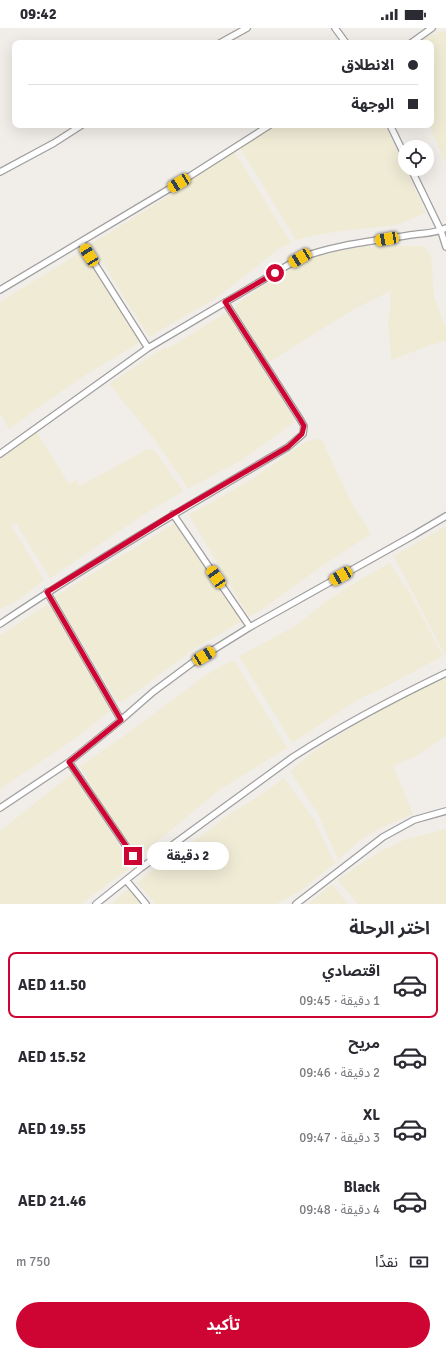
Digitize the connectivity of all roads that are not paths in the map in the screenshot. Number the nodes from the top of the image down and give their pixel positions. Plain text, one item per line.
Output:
1 (247, 28) edge
2 (335, 28) edge
3 (432, 28) edge
4 (225, 40) edge
5 (344, 40) edge
6 (414, 40) edge
7 (77, 128) edge
8 (265, 128) edge
9 (391, 128) edge
10 (398, 142) edge
11 (0, 172) edge
12 (415, 176) edge
13 (444, 230) edge
14 (81, 242) junction
15 (446, 247) edge
16 (0, 290) edge
17 (225, 302) junction
18 (148, 348) junction
19 (0, 454) edge
20 (173, 514) junction
21 (446, 516) edge
22 (47, 592) junction
23 (0, 624) edge
24 (250, 628) junction
25 (446, 673) edge
26 (121, 720) junction
27 (69, 762) junction
28 (0, 808) edge
29 (446, 811) edge
30 (141, 868) junction
31 (126, 880) junction
32 (96, 904) edge
33 (146, 904) edge
34 (296, 904) edge

1 - 4 street
2 - 5 street
3 - 6 street
7 - 11 street
8 - 14 street
9 - 10 street
12 - 13 street
13 - 15 street
13 - 17 street
14 - 16 street
14 - 18 street
17 - 18 street
17 - 20 street
18 - 19 street
20 - 22 street
20 - 24 street
21 - 24 street
22 - 23 street
22 - 26 street
24 - 26 street
25 - 30 street
26 - 27 street
27 - 28 street
27 - 30 street
29 - 34 street
30 - 31 street
31 - 32 street
31 - 33 street

